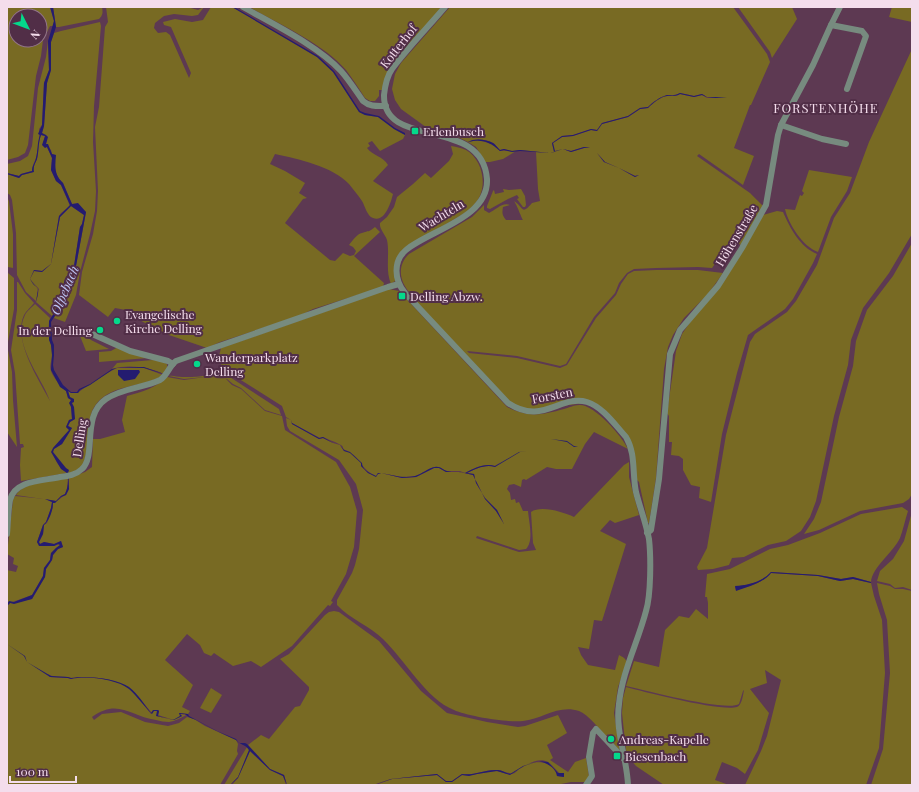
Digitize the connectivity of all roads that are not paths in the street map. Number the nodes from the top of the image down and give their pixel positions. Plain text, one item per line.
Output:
1 (243, 7) edge
2 (445, 7) edge
3 (840, 7) edge
4 (831, 25) junction
5 (848, 89) dead end
6 (386, 106) junction
7 (781, 125) junction
8 (846, 144) dead end
9 (399, 284) junction
10 (90, 333) dead end
11 (172, 364) junction
12 (665, 401) joint
13 (647, 533) junction
14 (7, 534) edge
15 (624, 759) junction
16 (586, 785) edge
17 (628, 785) edge

1 - 6 street
2 - 6 street, Kotterhof
3 - 4 street, Höhenstraße
4 - 5 street
4 - 7 street, Höhenstraße
6 - 9 street, Wachteln
7 - 8 street
7 - 12 street, Höhenstraße
9 - 11 street, Delling
9 - 13 street, Forsten
10 - 11 street
11 - 14 street, Delling
12 - 13 street, Forsten
13 - 15 street, Forsten
15 - 16 street
15 - 17 street

